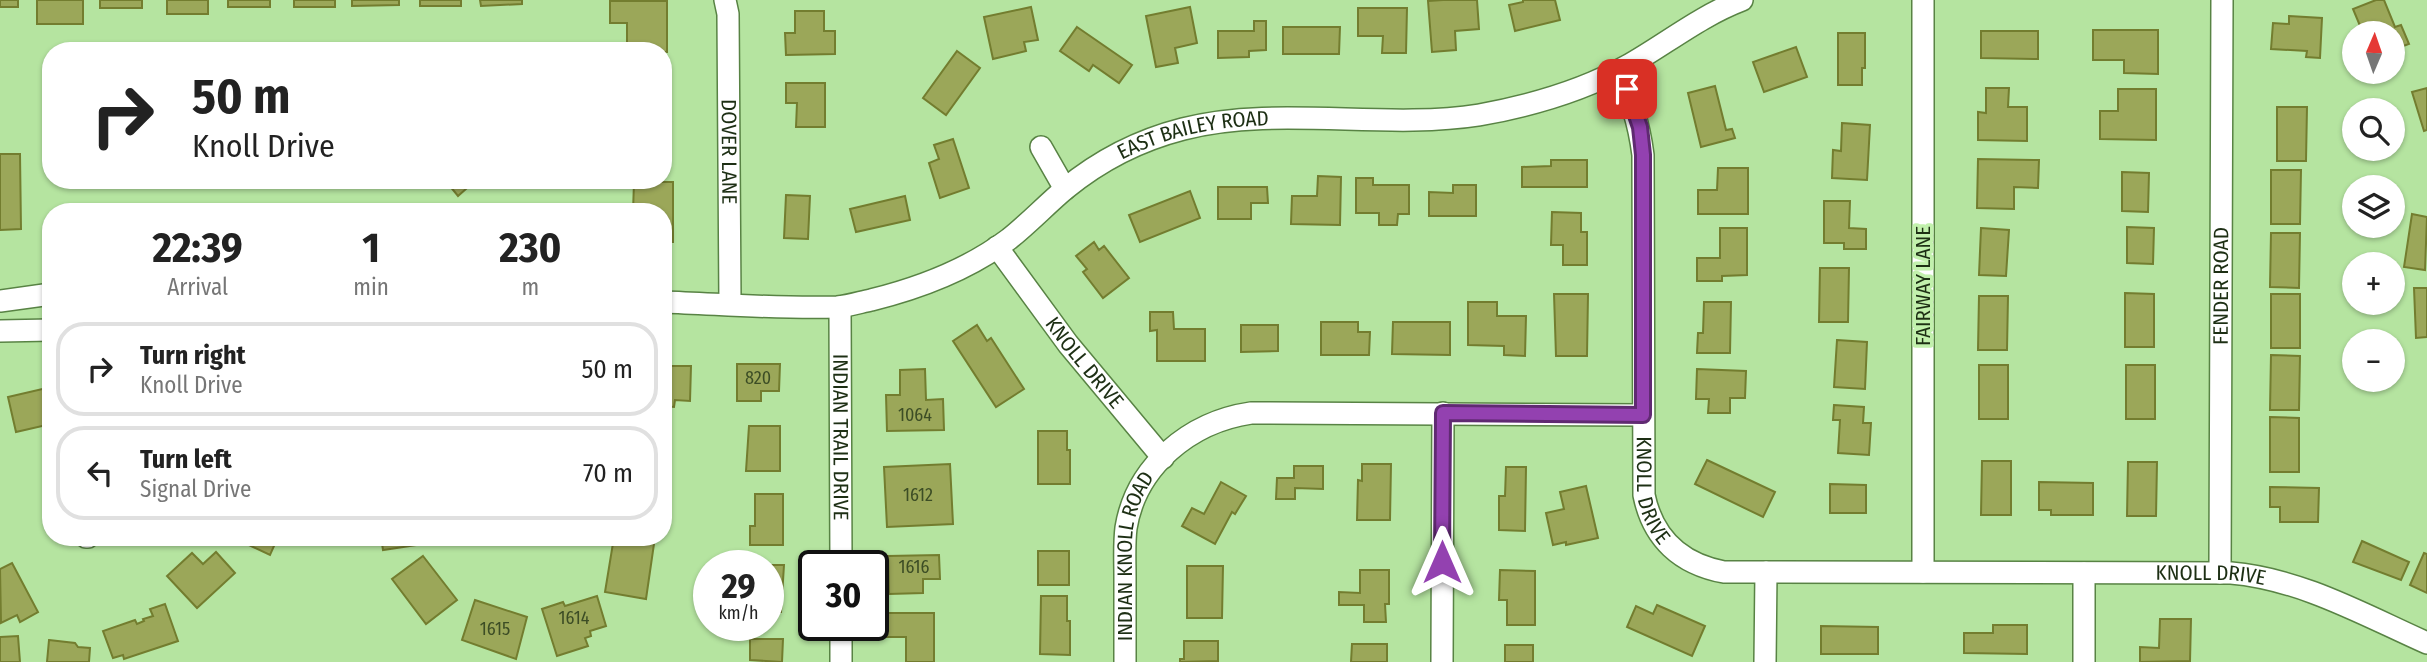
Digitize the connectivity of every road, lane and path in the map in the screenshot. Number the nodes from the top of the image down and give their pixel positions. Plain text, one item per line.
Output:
1 (725, 0) edge
2 (1742, 0) edge
3 (1923, 0) edge
4 (2222, 0) edge
5 (1715, 5) edge
6 (1616, 71) junction
7 (1041, 147) dead end
8 (1065, 189) junction
9 (997, 247) junction
10 (42, 296) edge
11 (0, 301) edge
12 (672, 302) edge
13 (730, 304) junction
14 (840, 307) junction
15 (42, 330) edge
16 (0, 331) edge
17 (1443, 413) junction
18 (1643, 415) junction
19 (1163, 458) junction
20 (841, 550) edge
21 (1766, 572) junction
22 (1923, 572) junction
23 (2084, 573) junction
24 (2220, 573) junction
25 (841, 641) edge
26 (2427, 643) edge
27 (841, 662) edge
28 (1125, 662) edge
29 (1442, 662) edge
30 (1765, 662) edge
31 (2084, 662) edge

1 - 13 street, DOVER LANE
2 - 5 street, EAST BAILEY ROAD
3 - 22 street, FAIRWAY LANE
4 - 24 street, FENDER ROAD
5 - 6 street, EAST BAILEY ROAD
6 - 8 street, EAST BAILEY ROAD
6 - 18 street
7 - 8 street
8 - 9 street, EAST BAILEY ROAD
9 - 14 street, EAST BAILEY ROAD
9 - 19 street, KNOLL DRIVE
10 - 11 street
12 - 13 street, EAST BAILEY ROAD
13 - 14 street, EAST BAILEY ROAD
14 - 20 street, INDIAN TRAIL DRIVE
15 - 16 street
17 - 18 street, KNOLL DRIVE
17 - 19 street, KNOLL DRIVE
17 - 29 street
18 - 21 street, KNOLL DRIVE
19 - 28 street, INDIAN KNOLL ROAD
21 - 22 street, KNOLL DRIVE
21 - 30 street
22 - 23 street, KNOLL DRIVE
23 - 24 street, KNOLL DRIVE
23 - 31 street
24 - 26 street, KNOLL DRIVE
25 - 27 street

